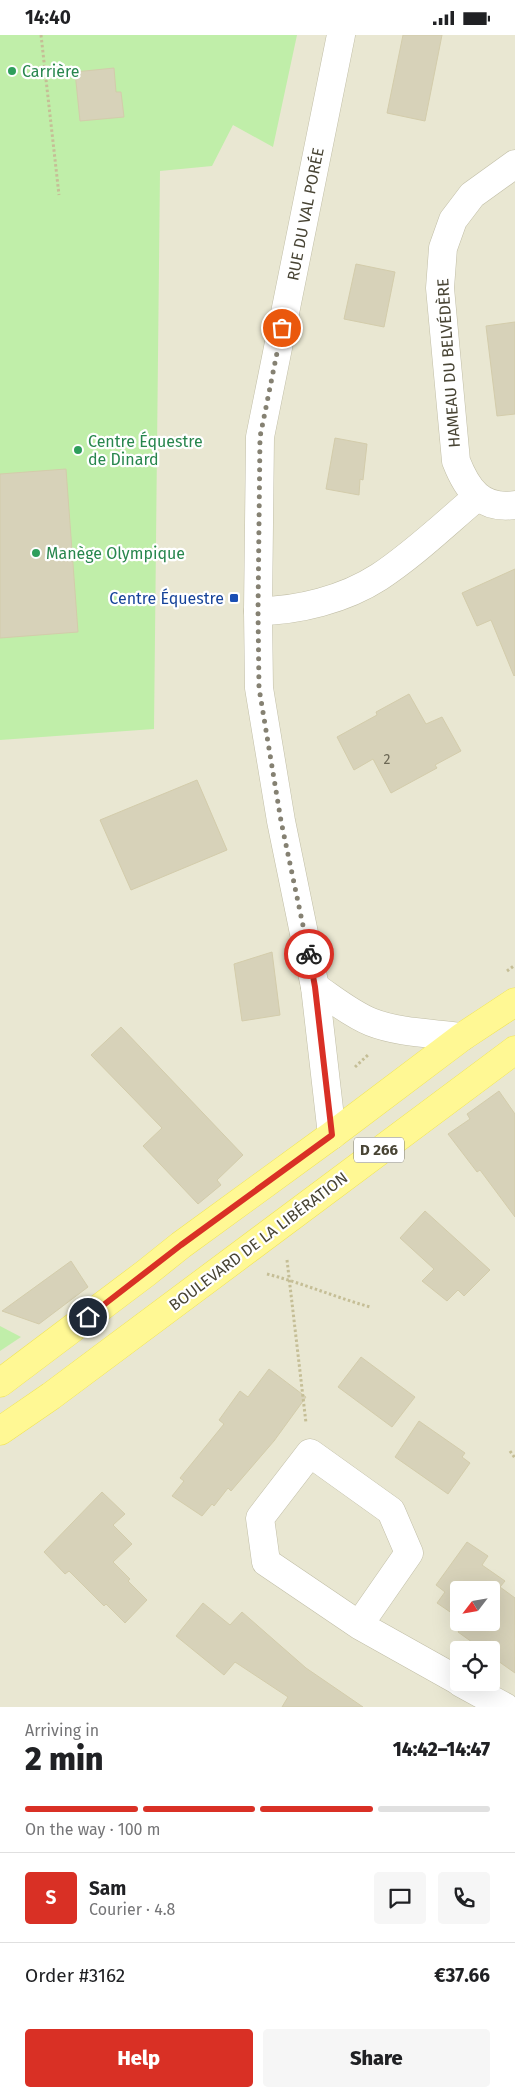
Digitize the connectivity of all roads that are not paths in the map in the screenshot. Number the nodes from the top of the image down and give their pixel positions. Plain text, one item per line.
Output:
1 (341, 35) edge
2 (515, 164) edge
3 (477, 497) junction
4 (515, 505) edge
5 (258, 611) junction
6 (315, 987) junction
7 (515, 1002) edge
8 (462, 1037) junction
9 (515, 1050) edge
10 (332, 1135) junction
11 (0, 1383) edge
12 (0, 1431) edge
13 (358, 1625) junction
14 (450, 1676) edge
15 (476, 1691) edge
16 (505, 1707) edge

1 - 5 street, RUE DU VAL PORÉE
2 - 3 street, HAMEAU DU BELVÉDÈRE
3 - 4 street
3 - 5 street
5 - 6 street, RUE DU VAL PORÉE
6 - 8 street
6 - 10 street, RUE DU VAL PORÉE
7 - 8 main road, D 266
8 - 10 main road, D 266
9 - 12 main road, BOULEVARD DE LA LIBÉRATION / D 266
10 - 11 main road, D 266
13 - 13 street
13 - 14 street
15 - 16 street

